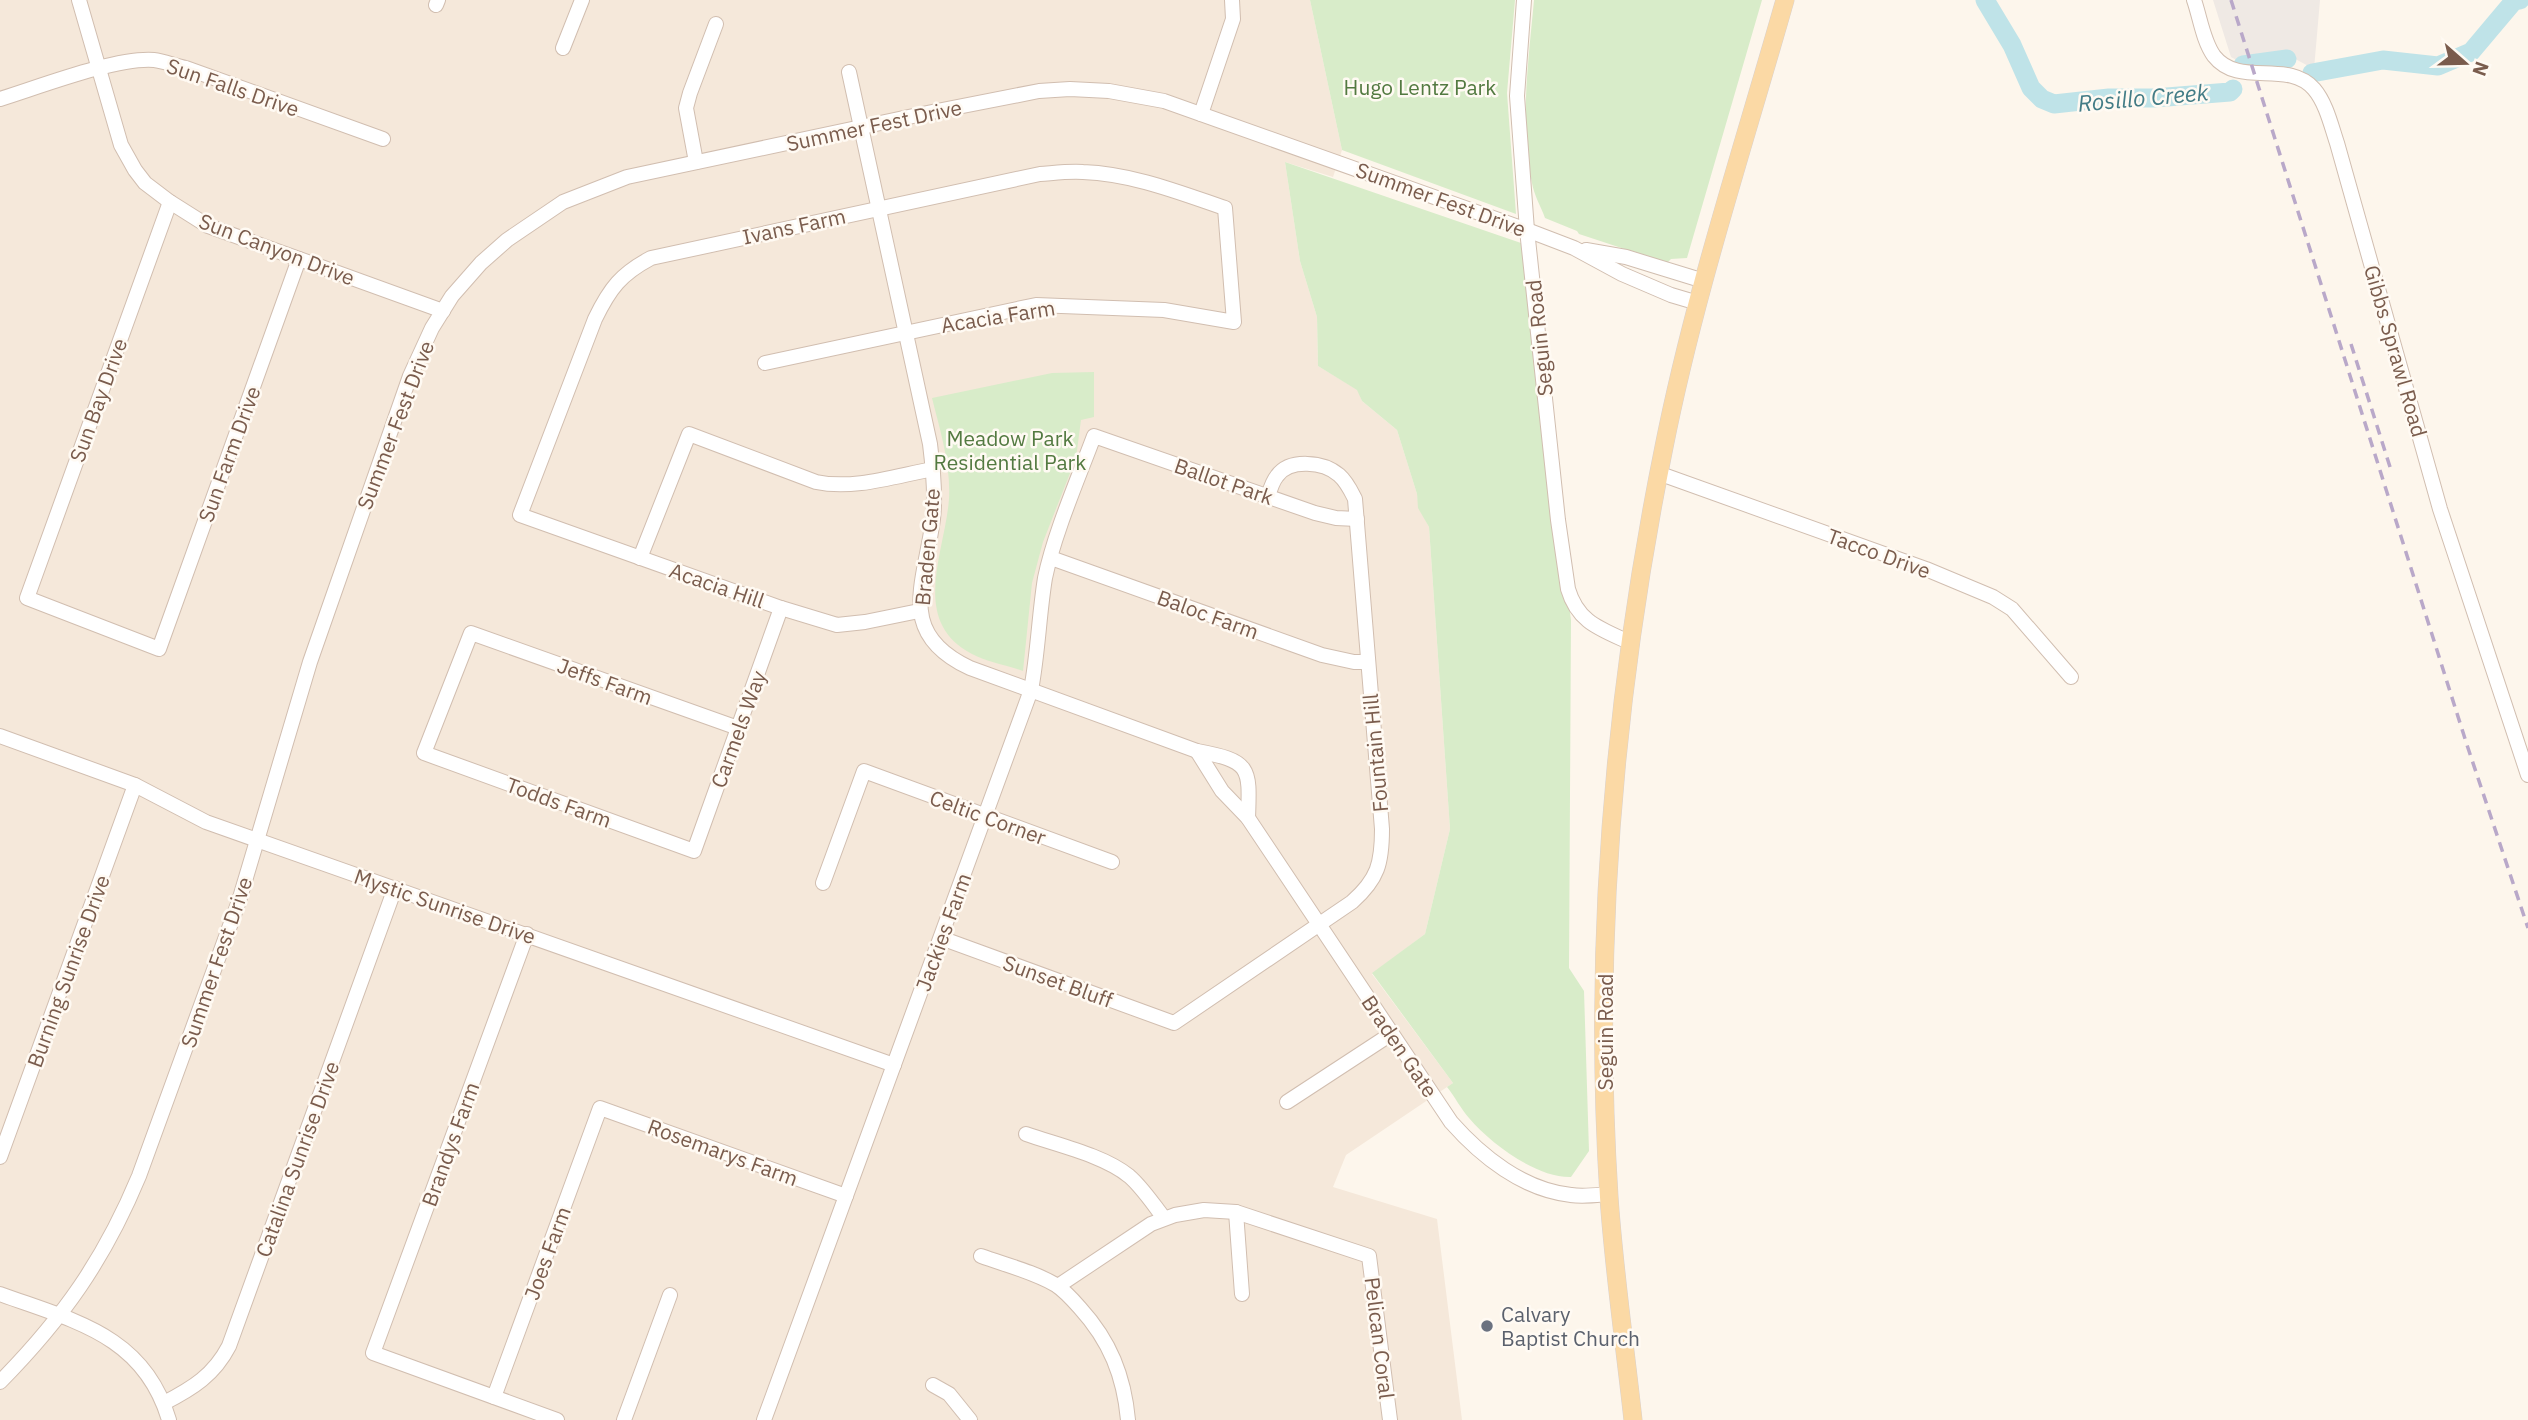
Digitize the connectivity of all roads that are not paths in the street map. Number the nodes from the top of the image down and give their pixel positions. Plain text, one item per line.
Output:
1 (79, 0) edge
2 (582, 0) edge
3 (1232, 0) edge
4 (1524, 0) edge
5 (1785, 0) edge
6 (2194, 0) edge
7 (716, 24) dead end
8 (563, 48) dead end
9 (99, 69) junction
10 (849, 72) dead end
11 (0, 99) edge
12 (1201, 114) junction
13 (861, 127) junction
14 (383, 139) dead end
15 (696, 162) junction
16 (170, 202) junction
17 (879, 207) junction
18 (1527, 230) junction
19 (1574, 247) junction
20 (299, 259) junction
21 (1704, 281) junction
22 (1698, 303) junction
23 (443, 311) junction
24 (1234, 322) joint
25 (905, 332) junction
26 (765, 363) dead end
27 (1094, 436) joint
28 (933, 469) junction
29 (1658, 473) junction
30 (1268, 497) junction
31 (520, 515) joint
32 (1357, 519) junction
33 (640, 558) junction
34 (1051, 558) junction
35 (781, 608) junction
36 (919, 611) junction
37 (1631, 643) junction
38 (159, 649) joint
39 (1367, 662) junction
40 (2071, 677) dead end
41 (1031, 690) junction
42 (738, 728) junction
43 (0, 736) edge
44 (1197, 751) junction
45 (424, 753) joint
46 (2528, 775) edge
47 (135, 785) junction
48 (985, 816) junction
49 (1248, 818) junction
50 (257, 841) junction
51 (694, 851) joint
52 (1112, 862) dead end
53 (823, 883) dead end
54 (395, 888) junction
55 (1318, 924) junction
56 (527, 934) junction
57 (941, 938) junction
58 (1174, 1023) joint
59 (1391, 1034) junction
60 (894, 1065) junction
61 (1287, 1102) dead end
62 (600, 1108) joint
63 (1026, 1134) dead end
64 (0, 1157) edge
65 (1609, 1194) junction
66 (846, 1196) junction
67 (1236, 1212) junction
68 (1164, 1218) junction
69 (981, 1256) dead end
70 (1058, 1286) junction
71 (0, 1294) edge
72 (1242, 1294) dead end
73 (670, 1295) dead end
74 (61, 1316) junction
75 (0, 1382) edge
76 (933, 1385) dead end
77 (495, 1397) junction
78 (164, 1403) junction
79 (169, 1420) edge
80 (556, 1420) edge
81 (625, 1420) edge
82 (764, 1420) edge
83 (970, 1420) edge
84 (1128, 1420) edge
85 (1391, 1420) edge
86 (1633, 1420) edge

1 - 9 street, Sun Canyon Drive
2 - 8 street
3 - 12 street
4 - 18 street, Seguin Road
5 - 21 main road, Seguin Road
6 - 46 street, Gibbs Sprawl Road
7 - 15 street
9 - 11 street, Sun Falls Drive
9 - 14 street, Sun Falls Drive
9 - 16 street, Sun Canyon Drive
10 - 13 street, Braden Gate
12 - 13 street, Summer Fest Drive
12 - 18 street, Summer Fest Drive
13 - 15 street, Summer Fest Drive
13 - 17 street, Braden Gate
15 - 23 street, Summer Fest Drive
16 - 20 street, Sun Canyon Drive
16 - 38 street, Sun Bay Drive
17 - 24 street, Ivans Farm
17 - 25 street, Braden Gate
17 - 31 street, Ivans Farm
18 - 19 street, Summer Fest Drive
18 - 37 street, Seguin Road
19 - 21 street, Summer Fest Drive
19 - 22 street, Summer Fest Drive
20 - 23 street, Sun Canyon Drive
20 - 38 street, Sun Farm Drive
21 - 22 main road, Seguin Road
22 - 29 main road, Seguin Road
23 - 50 street, Summer Fest Drive
24 - 25 street, Acacia Farm
25 - 26 street, Acacia Farm
25 - 28 street, Braden Gate
27 - 30 street, Ballot Park
27 - 34 street, Jackies Farm
28 - 33 street
28 - 36 street, Braden Gate
29 - 37 main road, Seguin Road
29 - 40 street, Tacco Drive
30 - 32 street, Ballot Park
30 - 32 street, Fountain Hill
31 - 33 street, Acacia Hill
32 - 39 street, Fountain Hill
33 - 35 street, Acacia Hill
34 - 39 street, Baloc Farm
34 - 41 street, Jackies Farm
35 - 36 street, Acacia Hill
35 - 42 street, Carmels Way
36 - 41 street, Braden Gate
37 - 65 main road, Seguin Road
39 - 55 street, Fountain Hill
41 - 44 street, Braden Gate
41 - 48 street, Jackies Farm
42 - 45 street, Jeffs Farm
42 - 51 street, Carmels Way
43 - 47 street, Mystic Sunrise Drive
44 - 49 street, Braden Gate
44 - 49 street, Braden Gate
45 - 51 street, Todds Farm
47 - 50 street, Mystic Sunrise Drive
47 - 64 street, Burning Sunrise Drive
48 - 52 street, Celtic Corner
48 - 53 street, Celtic Corner
48 - 57 street, Jackies Farm
49 - 55 street, Braden Gate
50 - 54 street, Mystic Sunrise Drive
50 - 74 street, Summer Fest Drive
54 - 56 street, Mystic Sunrise Drive
54 - 78 street, Catalina Sunrise Drive
55 - 58 street, Fountain Hill
55 - 59 street, Braden Gate
56 - 60 street, Mystic Sunrise Drive
56 - 77 street, Brandys Farm
57 - 58 street, Sunset Bluff
57 - 60 street, Jackies Farm
59 - 61 street
59 - 65 street, Braden Gate
60 - 66 street, Jackies Farm
62 - 66 street, Rosemarys Farm
62 - 77 street, Joes Farm
63 - 68 street
65 - 86 main road, Seguin Road
66 - 82 street, Jackies Farm
67 - 68 street
67 - 72 street
67 - 85 street, Pelican Coral
68 - 70 street
69 - 70 street
70 - 84 street
71 - 74 street
73 - 81 street
74 - 75 street, Summer Fest Drive
74 - 78 street
76 - 83 street
77 - 80 street
78 - 79 street

